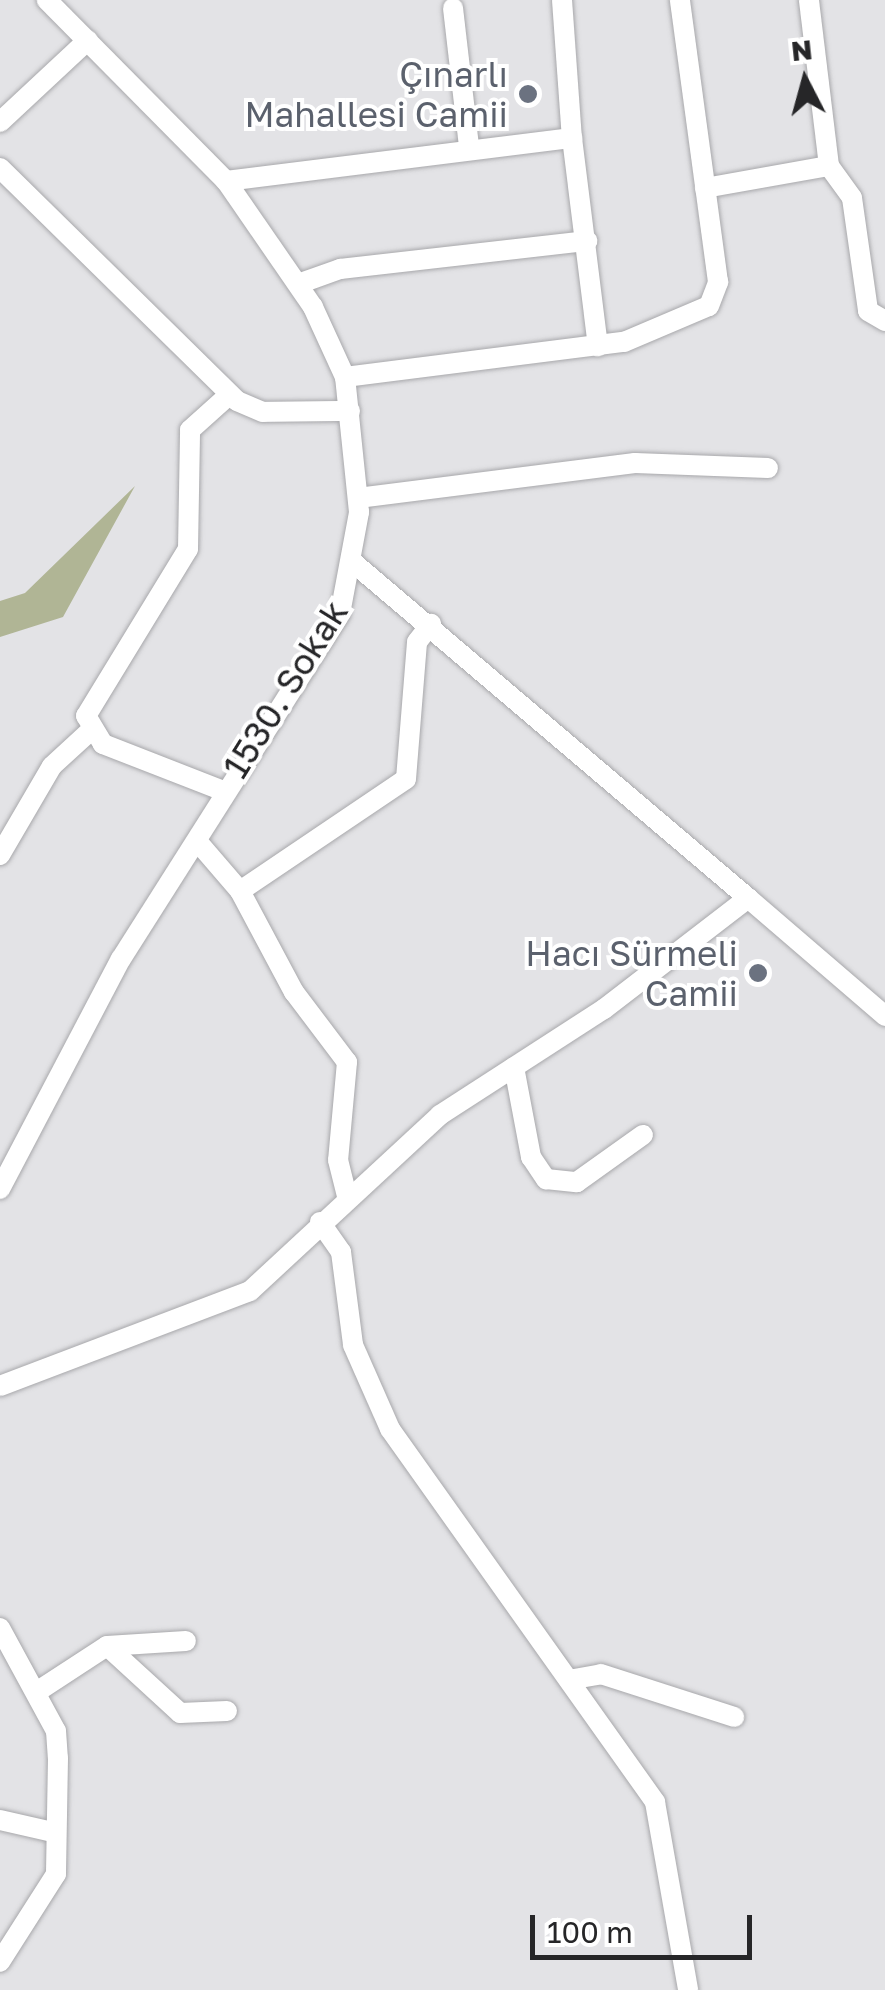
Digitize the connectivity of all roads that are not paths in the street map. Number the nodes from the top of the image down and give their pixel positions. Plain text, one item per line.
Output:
1 (47, 0) edge
2 (562, 0) edge
3 (680, 0) edge
4 (808, 0) edge
5 (453, 8) dead end
6 (88, 40) junction
7 (0, 122) edge
8 (572, 138) junction
9 (469, 146) junction
10 (829, 166) junction
11 (0, 168) edge
12 (226, 181) junction
13 (705, 188) junction
14 (587, 241) junction
15 (298, 284) junction
16 (885, 322) edge
17 (598, 346) junction
18 (345, 377) junction
19 (229, 395) junction
20 (350, 411) junction
21 (768, 468) dead end
22 (358, 498) junction
23 (355, 564) junction
24 (431, 624) junction
25 (90, 731) junction
26 (221, 790) junction
27 (198, 842) junction
28 (0, 856) edge
29 (240, 891) junction
30 (748, 898) junction
31 (885, 1016) edge
32 (514, 1067) junction
33 (643, 1135) dead end
34 (0, 1189) edge
35 (346, 1196) junction
36 (320, 1222) junction
37 (0, 1386) edge
38 (0, 1628) edge
39 (186, 1641) dead end
40 (107, 1646) junction
41 (574, 1680) junction
42 (38, 1691) junction
43 (226, 1711) dead end
44 (734, 1717) dead end
45 (0, 1820) edge
46 (53, 1832) junction
47 (0, 1962) edge
48 (688, 1990) edge

1 - 6 street, 1530. Sokak
2 - 8 street
3 - 13 street
4 - 10 street
5 - 9 street
6 - 7 street
6 - 12 street, 1530. Sokak
8 - 9 street
8 - 14 street
9 - 12 street
10 - 13 street
10 - 16 street
11 - 19 street
12 - 15 street, 1530. Sokak
13 - 17 street
14 - 15 street
14 - 17 street
15 - 18 street, 1530. Sokak
17 - 18 street
18 - 20 street, 1530. Sokak
19 - 20 street
19 - 25 street
20 - 22 street, 1530. Sokak
21 - 22 street
22 - 23 street, 1530. Sokak
23 - 24 street
23 - 26 street, 1530. Sokak
24 - 29 street
24 - 30 street
25 - 26 street
25 - 28 street
26 - 27 street, 1530. Sokak
27 - 29 street
27 - 34 street, 1530. Sokak
29 - 35 street
30 - 31 street
30 - 32 street
32 - 33 street
32 - 35 street
35 - 36 street
36 - 37 street
36 - 41 street
38 - 42 street
39 - 40 street
40 - 42 street
40 - 43 street
41 - 44 street
41 - 48 street
42 - 46 street
45 - 46 street
46 - 47 street

